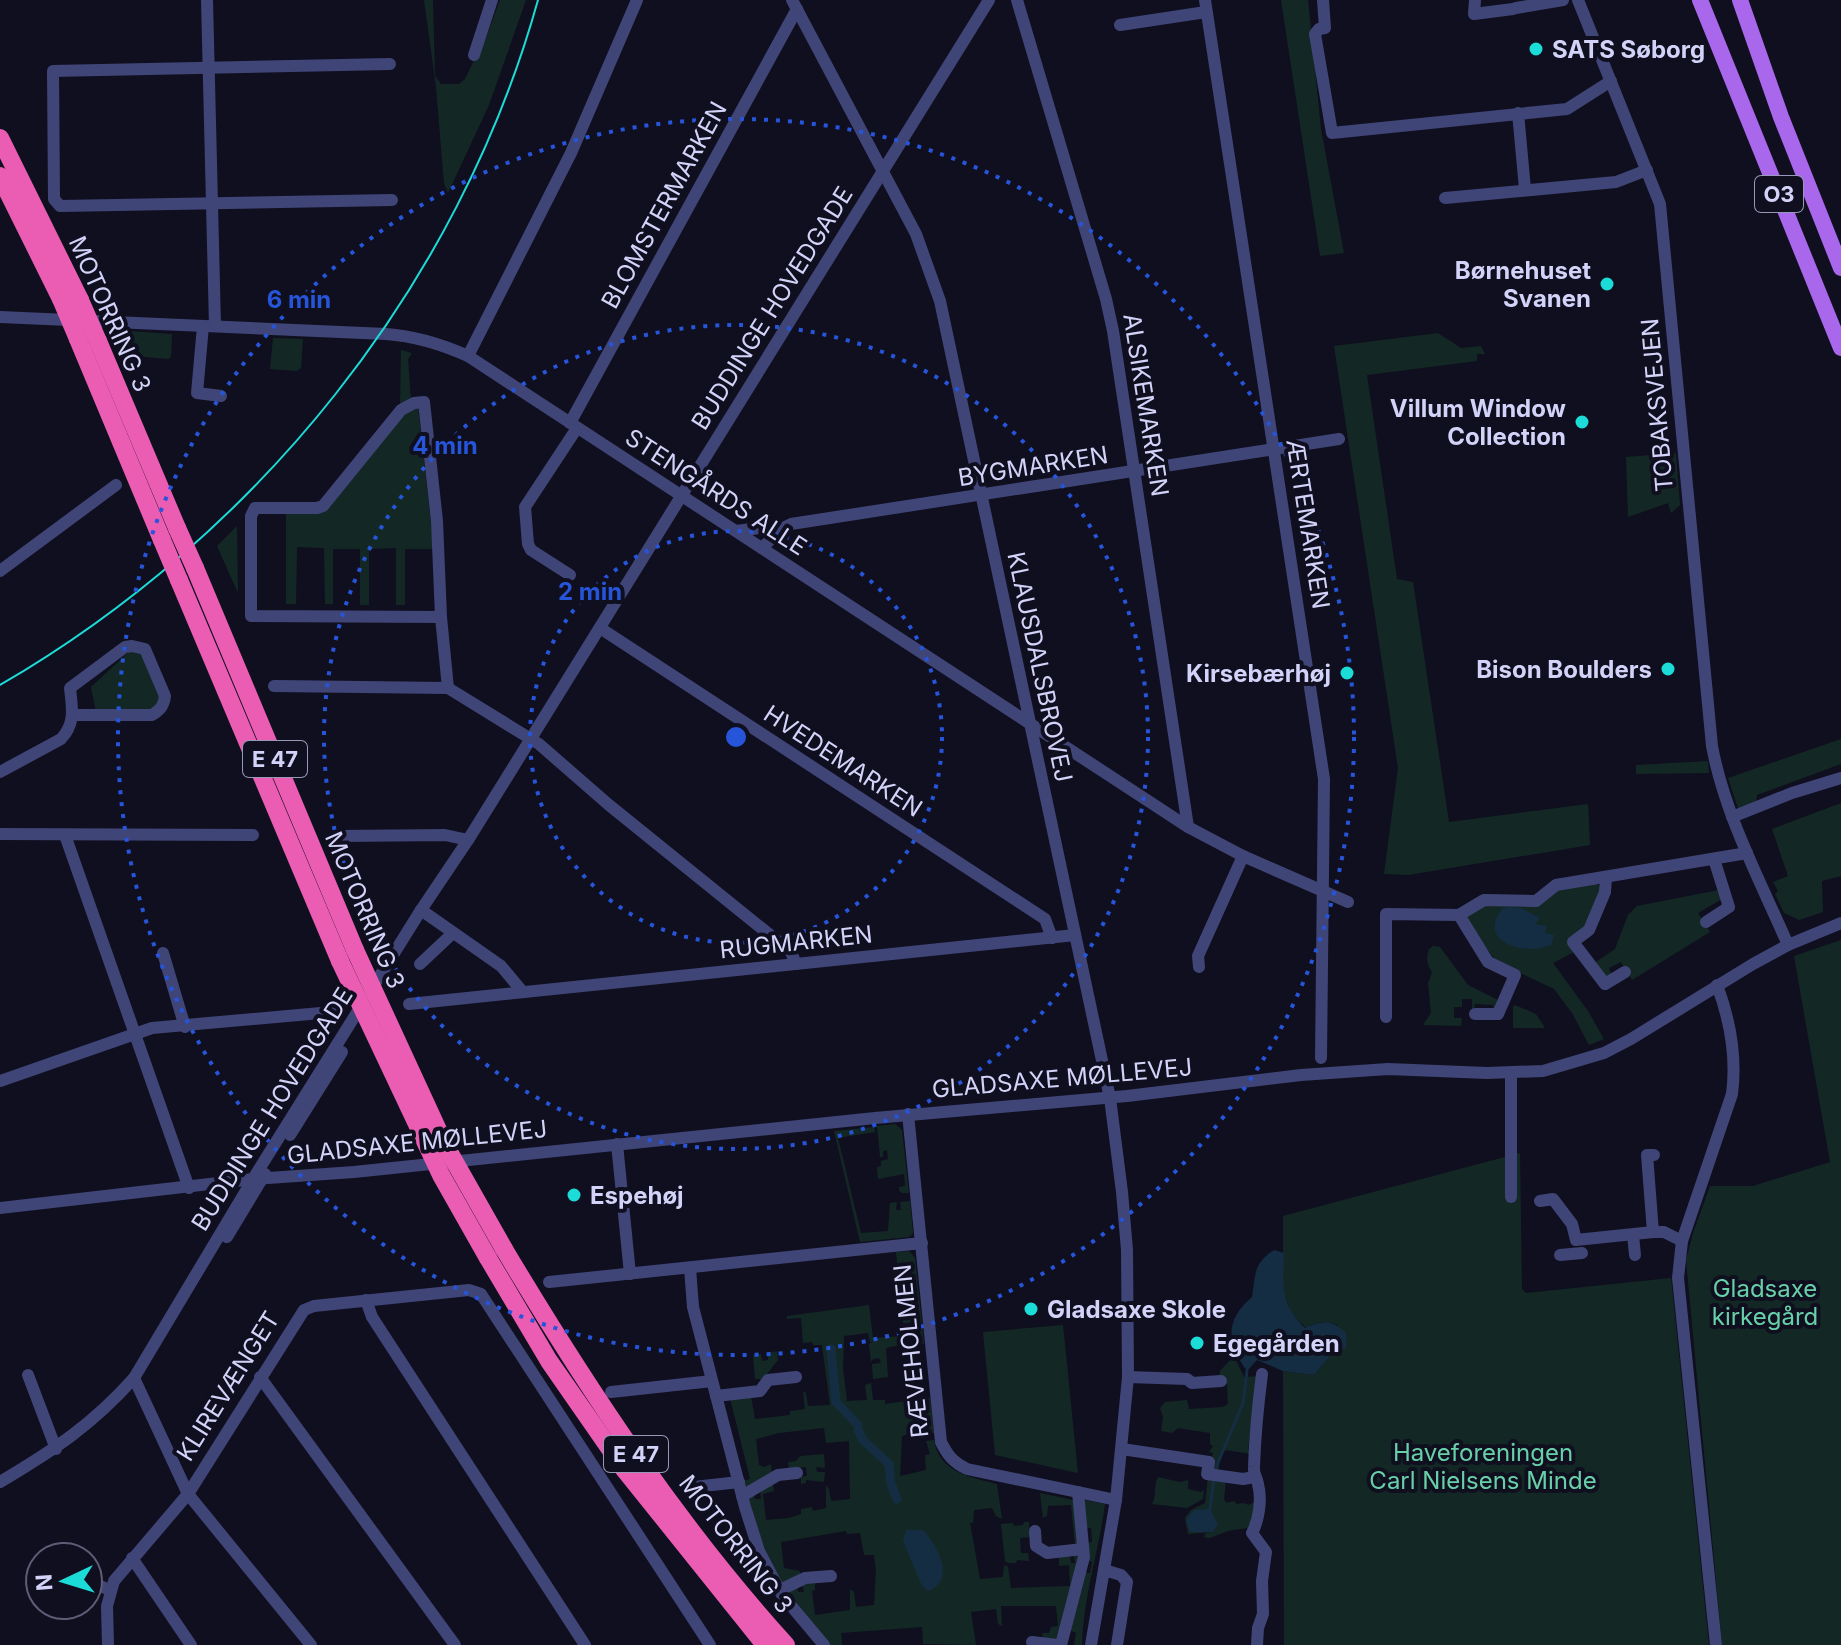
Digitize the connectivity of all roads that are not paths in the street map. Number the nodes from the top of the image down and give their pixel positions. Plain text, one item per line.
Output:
1 (207, 0) edge
2 (492, 0) edge
3 (637, 0) edge
4 (989, 0) edge
5 (1017, 0) edge
6 (1323, 0) edge
7 (1475, 0) edge
8 (1563, 0) edge
9 (1578, 0) edge
10 (1700, 0) edge
11 (1730, 0) edge
12 (1740, 0) edge
13 (794, 4) edge
14 (1206, 6) edge
15 (1506, 7) edge
16 (1120, 25) dead end
17 (1757, 47) junction
18 (474, 55) dead end
19 (390, 64) dead end
20 (208, 68) junction
21 (1611, 81) junction
22 (1518, 113) junction
23 (0, 138) edge
24 (883, 169) junction
25 (1647, 170) junction
26 (0, 176) edge
27 (1525, 189) junction
28 (1445, 198) dead end
29 (392, 200) dead end
30 (212, 203) junction
31 (1841, 268) edge
32 (0, 317) edge
33 (209, 326) junction
34 (1841, 348) edge
35 (468, 356) junction
36 (221, 396) dead end
37 (574, 425) junction
38 (1339, 439) dead end
39 (1275, 450) junction
40 (1135, 472) junction
41 (116, 485) dead end
42 (981, 496) junction
43 (682, 497) junction
44 (781, 529) junction
45 (736, 531) junction
46 (762, 548) junction
47 (0, 571) edge
48 (570, 575) dead end
49 (441, 617) junction
50 (600, 628) junction
51 (274, 686) dead end
52 (448, 688) junction
53 (73, 715) junction
54 (1030, 726) junction
55 (531, 740) junction
56 (0, 772) edge
57 (1841, 778) edge
58 (1732, 817) junction
59 (1188, 827) junction
60 (0, 834) edge
61 (65, 835) junction
62 (253, 835) dead end
63 (339, 836) dead end
64 (468, 840) junction
65 (1747, 853) junction
66 (1243, 856) junction
67 (1714, 859) junction
68 (1606, 877) junction
69 (1322, 890) junction
70 (1348, 902) dead end
71 (424, 912) junction
72 (1459, 915) junction
73 (1706, 922) dead end
74 (1841, 923) edge
75 (453, 933) junction
76 (1075, 935) junction
77 (1052, 938) junction
78 (1788, 945) junction
79 (163, 953) dead end
80 (348, 956) junction
81 (420, 964) dead end
82 (796, 964) junction
83 (1199, 967) dead end
84 (1625, 972) dead end
85 (1717, 985) junction
86 (522, 991) junction
87 (409, 1004) dead end
88 (332, 1012) dead end
89 (1475, 1014) dead end
90 (1386, 1017) dead end
91 (185, 1027) junction
92 (134, 1033) junction
93 (1321, 1058) dead end
94 (1511, 1074) junction
95 (0, 1081) edge
96 (1110, 1098) junction
97 (908, 1114) junction
98 (617, 1144) junction
99 (1654, 1155) dead end
100 (258, 1179) junction
101 (189, 1188) junction
102 (1511, 1197) dead end
103 (1540, 1201) dead end
104 (0, 1208) edge
105 (1653, 1232) junction
106 (1633, 1235) junction
107 (1682, 1241) junction
108 (922, 1243) junction
109 (1579, 1249) junction
110 (496, 1254) junction
111 (1560, 1255) dead end
112 (1635, 1255) dead end
113 (690, 1268) junction
114 (630, 1274) junction
115 (549, 1282) dead end
116 (366, 1300) junction
117 (1262, 1374) dead end
118 (28, 1375) dead end
119 (260, 1377) junction
120 (796, 1377) dead end
121 (1128, 1377) junction
122 (134, 1378) junction
123 (712, 1381) junction
124 (1221, 1381) dead end
125 (611, 1392) dead end
126 (716, 1396) junction
127 (56, 1449) junction
128 (1122, 1449) junction
129 (797, 1473) dead end
130 (1255, 1477) junction
131 (0, 1482) edge
132 (685, 1488) dead end
133 (740, 1489) junction
134 (1078, 1492) junction
135 (188, 1494) junction
136 (1116, 1500) junction
137 (1035, 1531) dead end
138 (1083, 1549) junction
139 (132, 1558) junction
140 (1104, 1570) junction
141 (831, 1576) dead end
142 (104, 1588) edge
143 (110, 1590) junction
144 (780, 1590) junction
145 (1032, 1642) dead end
146 (108, 1645) edge
147 (191, 1645) edge
148 (311, 1645) edge
149 (455, 1645) edge
150 (585, 1645) edge
151 (710, 1645) edge
152 (765, 1645) edge
153 (786, 1645) edge
154 (824, 1645) edge
155 (1059, 1645) edge
156 (1091, 1645) edge
157 (1117, 1645) edge
158 (1257, 1645) edge
159 (1716, 1645) edge

1 - 20 street
2 - 18 street
3 - 35 street
4 - 24 street, BUDDINGE HOVEDGADE
5 - 40 street, ALSIKEMARKEN
6 - 22 street
7 - 15 street
8 - 15 street
9 - 21 street, TOBAKSVEJEN
10 - 34 main road, O3
11 - 17 main road
12 - 17 main road, O3
13 - 24 street, KLAUSDALSBROVEJ
13 - 37 street, BLOMSTERMARKEN
14 - 16 street
14 - 39 street, ÆRTEMARKEN
17 - 31 main road, O3
19 - 20 street
20 - 30 street
20 - 30 street
21 - 22 street
21 - 25 street, TOBAKSVEJEN
22 - 27 street
23 - 80 highway, MOTORRING 3 / E 47, bridge
24 - 42 street, KLAUSDALSBROVEJ
24 - 43 street, BUDDINGE HOVEDGADE
25 - 27 street
25 - 58 street, TOBAKSVEJEN
26 - 80 highway, MOTORRING 3 / E 47, bridge
27 - 28 street
29 - 30 street
30 - 33 street
32 - 33 street, STENGÅRDS ALLE
33 - 35 street, STENGÅRDS ALLE
33 - 36 street
35 - 37 street, STENGÅRDS ALLE
37 - 43 street, STENGÅRDS ALLE
37 - 48 street, BLOMSTERMARKEN
38 - 39 street, BYGMARKEN
39 - 40 street, BYGMARKEN
39 - 69 street, ÆRTEMARKEN
40 - 42 street, BYGMARKEN
40 - 59 street, ALSIKEMARKEN
41 - 47 street
42 - 44 street, BYGMARKEN
42 - 54 street, KLAUSDALSBROVEJ
43 - 45 street, STENGÅRDS ALLE
43 - 50 street, BUDDINGE HOVEDGADE
44 - 45 street, BYGMARKEN
44 - 46 street
45 - 46 street, STENGÅRDS ALLE
46 - 54 street, STENGÅRDS ALLE
49 - 49 street
49 - 52 street
50 - 55 street, BUDDINGE HOVEDGADE
50 - 77 street, HVEDEMARKEN
51 - 52 street
52 - 55 street
53 - 53 street
53 - 56 street
54 - 59 street, STENGÅRDS ALLE
54 - 76 street, KLAUSDALSBROVEJ
55 - 64 street, BUDDINGE HOVEDGADE
55 - 82 street
57 - 58 street
58 - 65 street, TOBAKSVEJEN
59 - 66 street, STENGÅRDS ALLE
60 - 61 street
61 - 62 street
61 - 92 street
63 - 64 street
64 - 71 street, BUDDINGE HOVEDGADE
65 - 67 street
65 - 78 street, TOBAKSVEJEN
66 - 69 street, STENGÅRDS ALLE
66 - 83 street
67 - 68 street
67 - 73 street
68 - 72 street
68 - 84 street
69 - 70 street, STENGÅRDS ALLE
69 - 93 street, ÆRTEMARKEN
71 - 75 street
71 - 100 street, BUDDINGE HOVEDGADE
72 - 89 street
72 - 90 street
74 - 78 street, GLADSAXE MØLLEVEJ
75 - 81 street
75 - 86 street
76 - 77 street, RUGMARKEN
76 - 96 street, KLAUSDALSBROVEJ
77 - 82 street, RUGMARKEN
78 - 85 street, GLADSAXE MØLLEVEJ
79 - 91 street
80 - 110 highway, MOTORRING 3 / E 47, bridge
82 - 86 street, RUGMARKEN
85 - 94 street, GLADSAXE MØLLEVEJ
85 - 107 street
86 - 87 street, RUGMARKEN
88 - 91 street
91 - 92 street
92 - 95 street
92 - 101 street
94 - 96 street, GLADSAXE MØLLEVEJ
94 - 102 street
96 - 97 street, GLADSAXE MØLLEVEJ
96 - 121 street, KLAUSDALSBROVEJ
97 - 98 street, GLADSAXE MØLLEVEJ
97 - 108 street, RÆVEHOLMEN
98 - 100 street, GLADSAXE MØLLEVEJ
98 - 114 street
99 - 105 street
100 - 101 street, GLADSAXE MØLLEVEJ
100 - 122 street, BUDDINGE HOVEDGADE
101 - 104 street, GLADSAXE MØLLEVEJ
103 - 109 street
105 - 106 street
105 - 107 street
106 - 109 street
106 - 112 street
107 - 159 street
108 - 113 street
108 - 134 street, RÆVEHOLMEN
109 - 111 street
110 - 152 highway, MOTORRING 3 / E 47
110 - 153 highway, MOTORRING 3 / E 47
113 - 114 street
113 - 123 street
114 - 115 street
116 - 119 street, KLIREVÆNGET
116 - 150 street
116 - 151 street, KLIREVÆNGET
117 - 130 street
118 - 127 street
119 - 135 street, KLIREVÆNGET
119 - 149 street
120 - 126 street
121 - 124 street
121 - 128 street, KLAUSDALSBROVEJ
122 - 127 street, BUDDINGE HOVEDGADE
122 - 135 street
123 - 125 street
123 - 126 street
126 - 133 street
127 - 131 street, BUDDINGE HOVEDGADE
128 - 130 street
128 - 136 street, KLAUSDALSBROVEJ
129 - 133 street
130 - 158 street
132 - 133 street
133 - 144 street
134 - 136 street, RÆVEHOLMEN
134 - 138 street
135 - 139 street, KLIREVÆNGET
135 - 148 street
136 - 140 street, KLAUSDALSBROVEJ
137 - 138 street
138 - 155 street
139 - 143 street, KLIREVÆNGET
139 - 147 street
140 - 156 street, KLAUSDALSBROVEJ
140 - 157 street
141 - 144 street
142 - 143 street
143 - 146 street, KLIREVÆNGET
144 - 154 street
145 - 155 street

